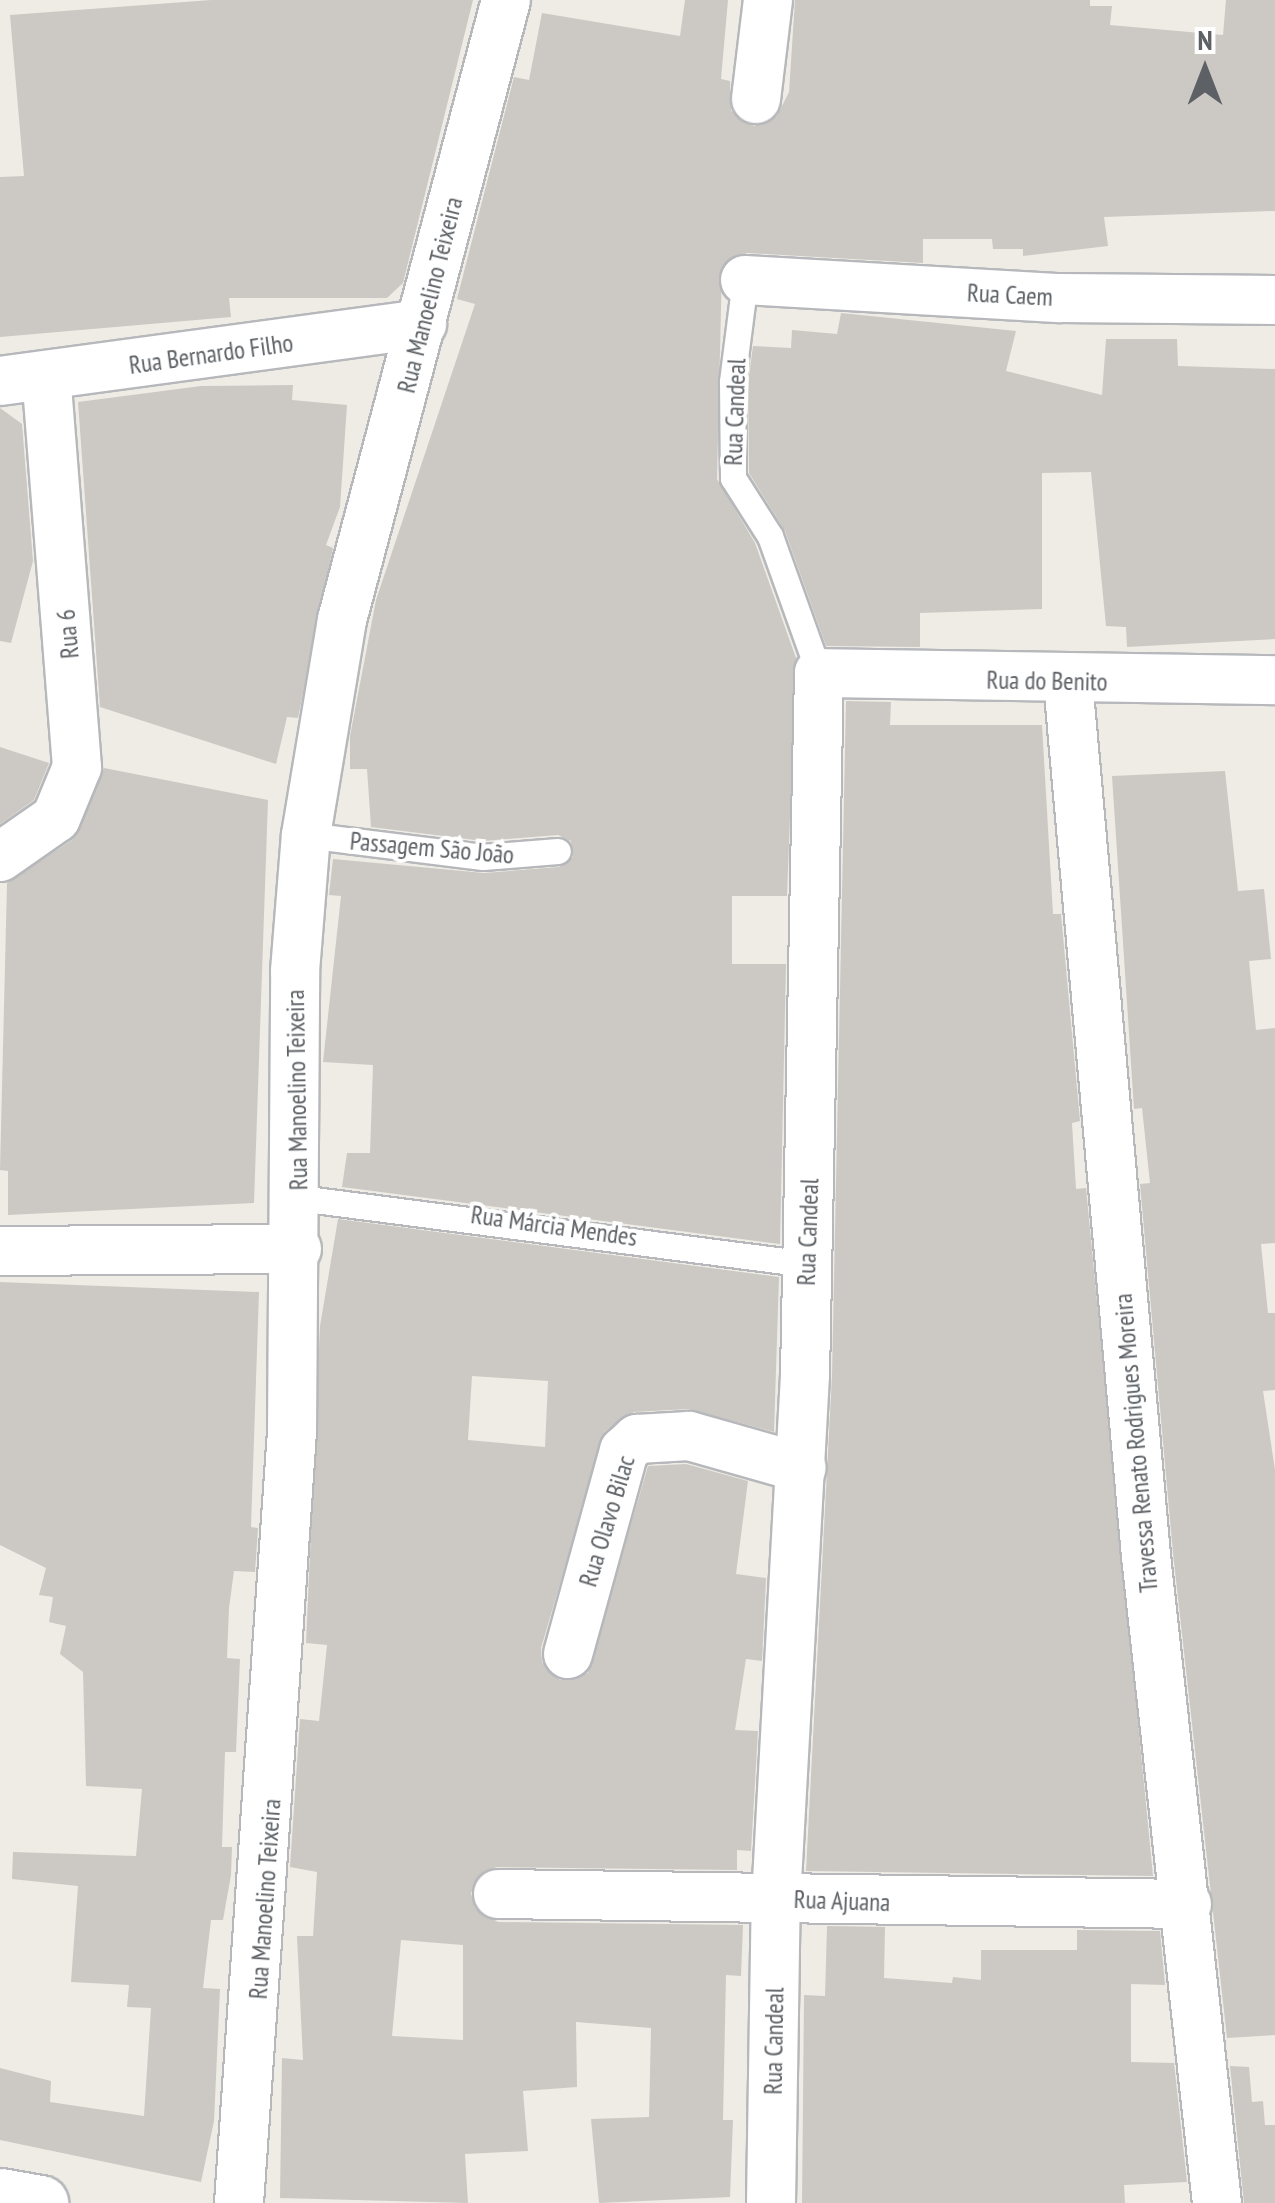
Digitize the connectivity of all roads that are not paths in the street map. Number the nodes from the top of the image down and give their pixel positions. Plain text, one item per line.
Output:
1 (506, 0) edge
2 (768, 0) edge
3 (756, 99) dead end
4 (745, 280) joint
5 (1275, 300) edge
6 (422, 324) junction
7 (23, 379) edge
8 (818, 673) junction
9 (1275, 680) edge
10 (1068, 682) junction
11 (306, 834) junction
12 (558, 851) dead end
13 (0, 857) edge
14 (298, 1198) junction
15 (297, 1249) junction
16 (0, 1251) edge
17 (808, 1264) junction
18 (802, 1468) junction
19 (568, 1654) dead end
20 (498, 1894) dead end
21 (776, 1899) junction
22 (1187, 1904) junction
23 (0, 2196) edge
24 (40, 2203) edge
25 (239, 2203) edge
26 (770, 2203) edge
27 (1217, 2203) edge

1 - 6 street, Rua Manoelino Teixeira
2 - 3 street
4 - 5 street, Rua Caem
4 - 8 lane, Rua Candeal
6 - 7 street, Rua Bernardo Filho
6 - 11 street, Rua Manoelino Teixeira
7 - 13 street, Rua 6
8 - 10 street, Rua do Benito
8 - 17 street, Rua Candeal
9 - 10 street, Rua do Benito
10 - 22 street, Travessa Renato Rodrigues Moreira
11 - 12 lane, Passagem São João
11 - 14 street, Rua Manoelino Teixeira
14 - 15 street, Rua Manoelino Teixeira
14 - 17 lane, Rua Márcia Mendes
15 - 16 street
15 - 25 street, Rua Manoelino Teixeira
17 - 18 street, Rua Candeal
18 - 19 street, Rua Olavo Bilac
18 - 21 street, Rua Candeal
20 - 21 street, Rua Ajuana
21 - 22 street, Rua Ajuana
21 - 26 street, Rua Candeal
22 - 27 street, Travessa Renato Rodrigues Moreira
23 - 24 street

